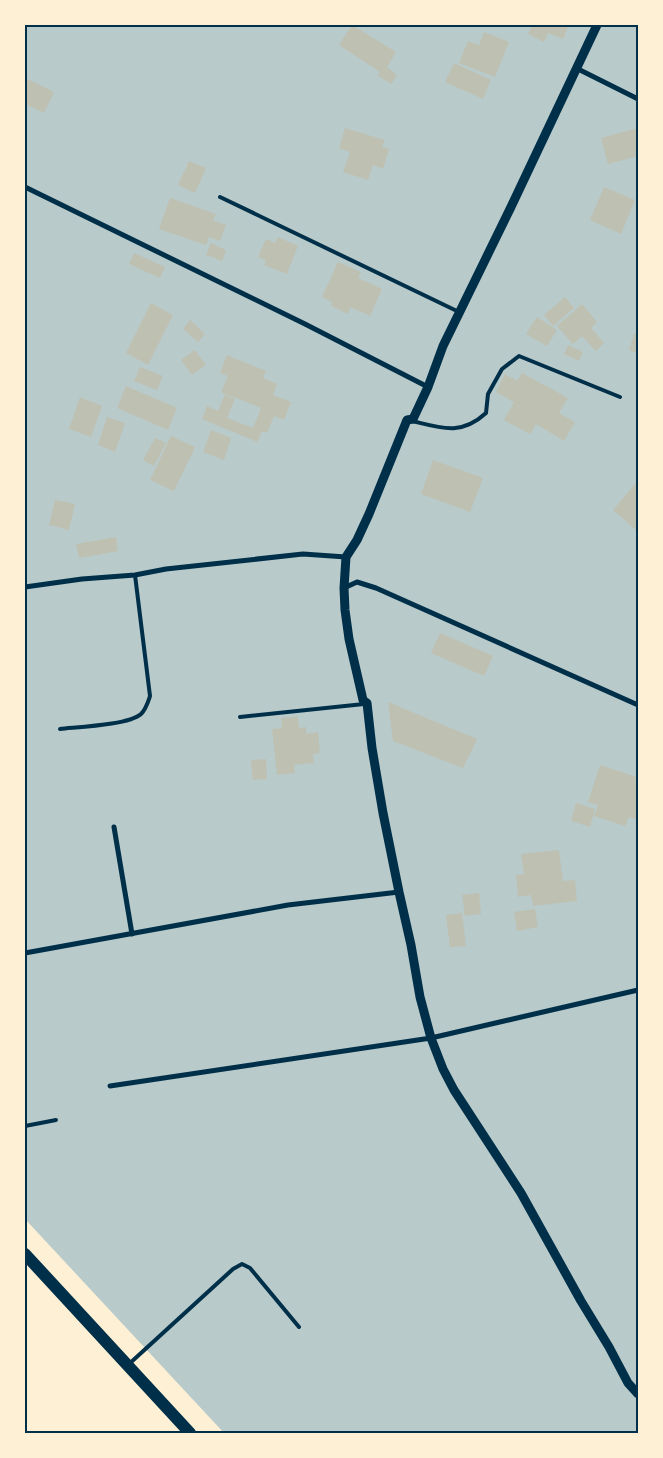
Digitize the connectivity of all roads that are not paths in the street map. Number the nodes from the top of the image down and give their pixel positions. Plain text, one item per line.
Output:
1 (597, 25) edge
2 (576, 68) junction
3 (638, 99) edge
4 (25, 187) edge
5 (220, 198) dead end
6 (460, 312) junction
7 (428, 386) junction
8 (620, 397) dead end
9 (407, 420) junction
10 (346, 557) junction
11 (135, 575) junction
12 (25, 587) edge
13 (344, 588) junction
14 (367, 703) junction
15 (638, 705) edge
16 (240, 716) dead end
17 (60, 729) dead end
18 (114, 827) dead end
19 (399, 892) junction
20 (132, 934) junction
21 (25, 953) edge
22 (638, 990) edge
23 (432, 1038) junction
24 (110, 1086) dead end
25 (56, 1120) dead end
26 (25, 1126) edge
27 (25, 1254) edge
28 (299, 1326) dead end
29 (128, 1365) junction
30 (638, 1394) edge
31 (190, 1433) edge

1 - 2 street
2 - 3 street
2 - 6 street
4 - 7 street
5 - 6 lane
6 - 7 street
7 - 9 street
8 - 9 lane
9 - 10 street
10 - 11 street
10 - 13 street
11 - 12 street
11 - 17 lane
13 - 14 street
13 - 15 street
14 - 16 lane
14 - 19 street
18 - 20 street
19 - 20 street
19 - 23 street
20 - 21 street
22 - 23 street
23 - 24 street
23 - 30 street
25 - 26 lane
27 - 29 main road
28 - 29 lane
29 - 31 main road

